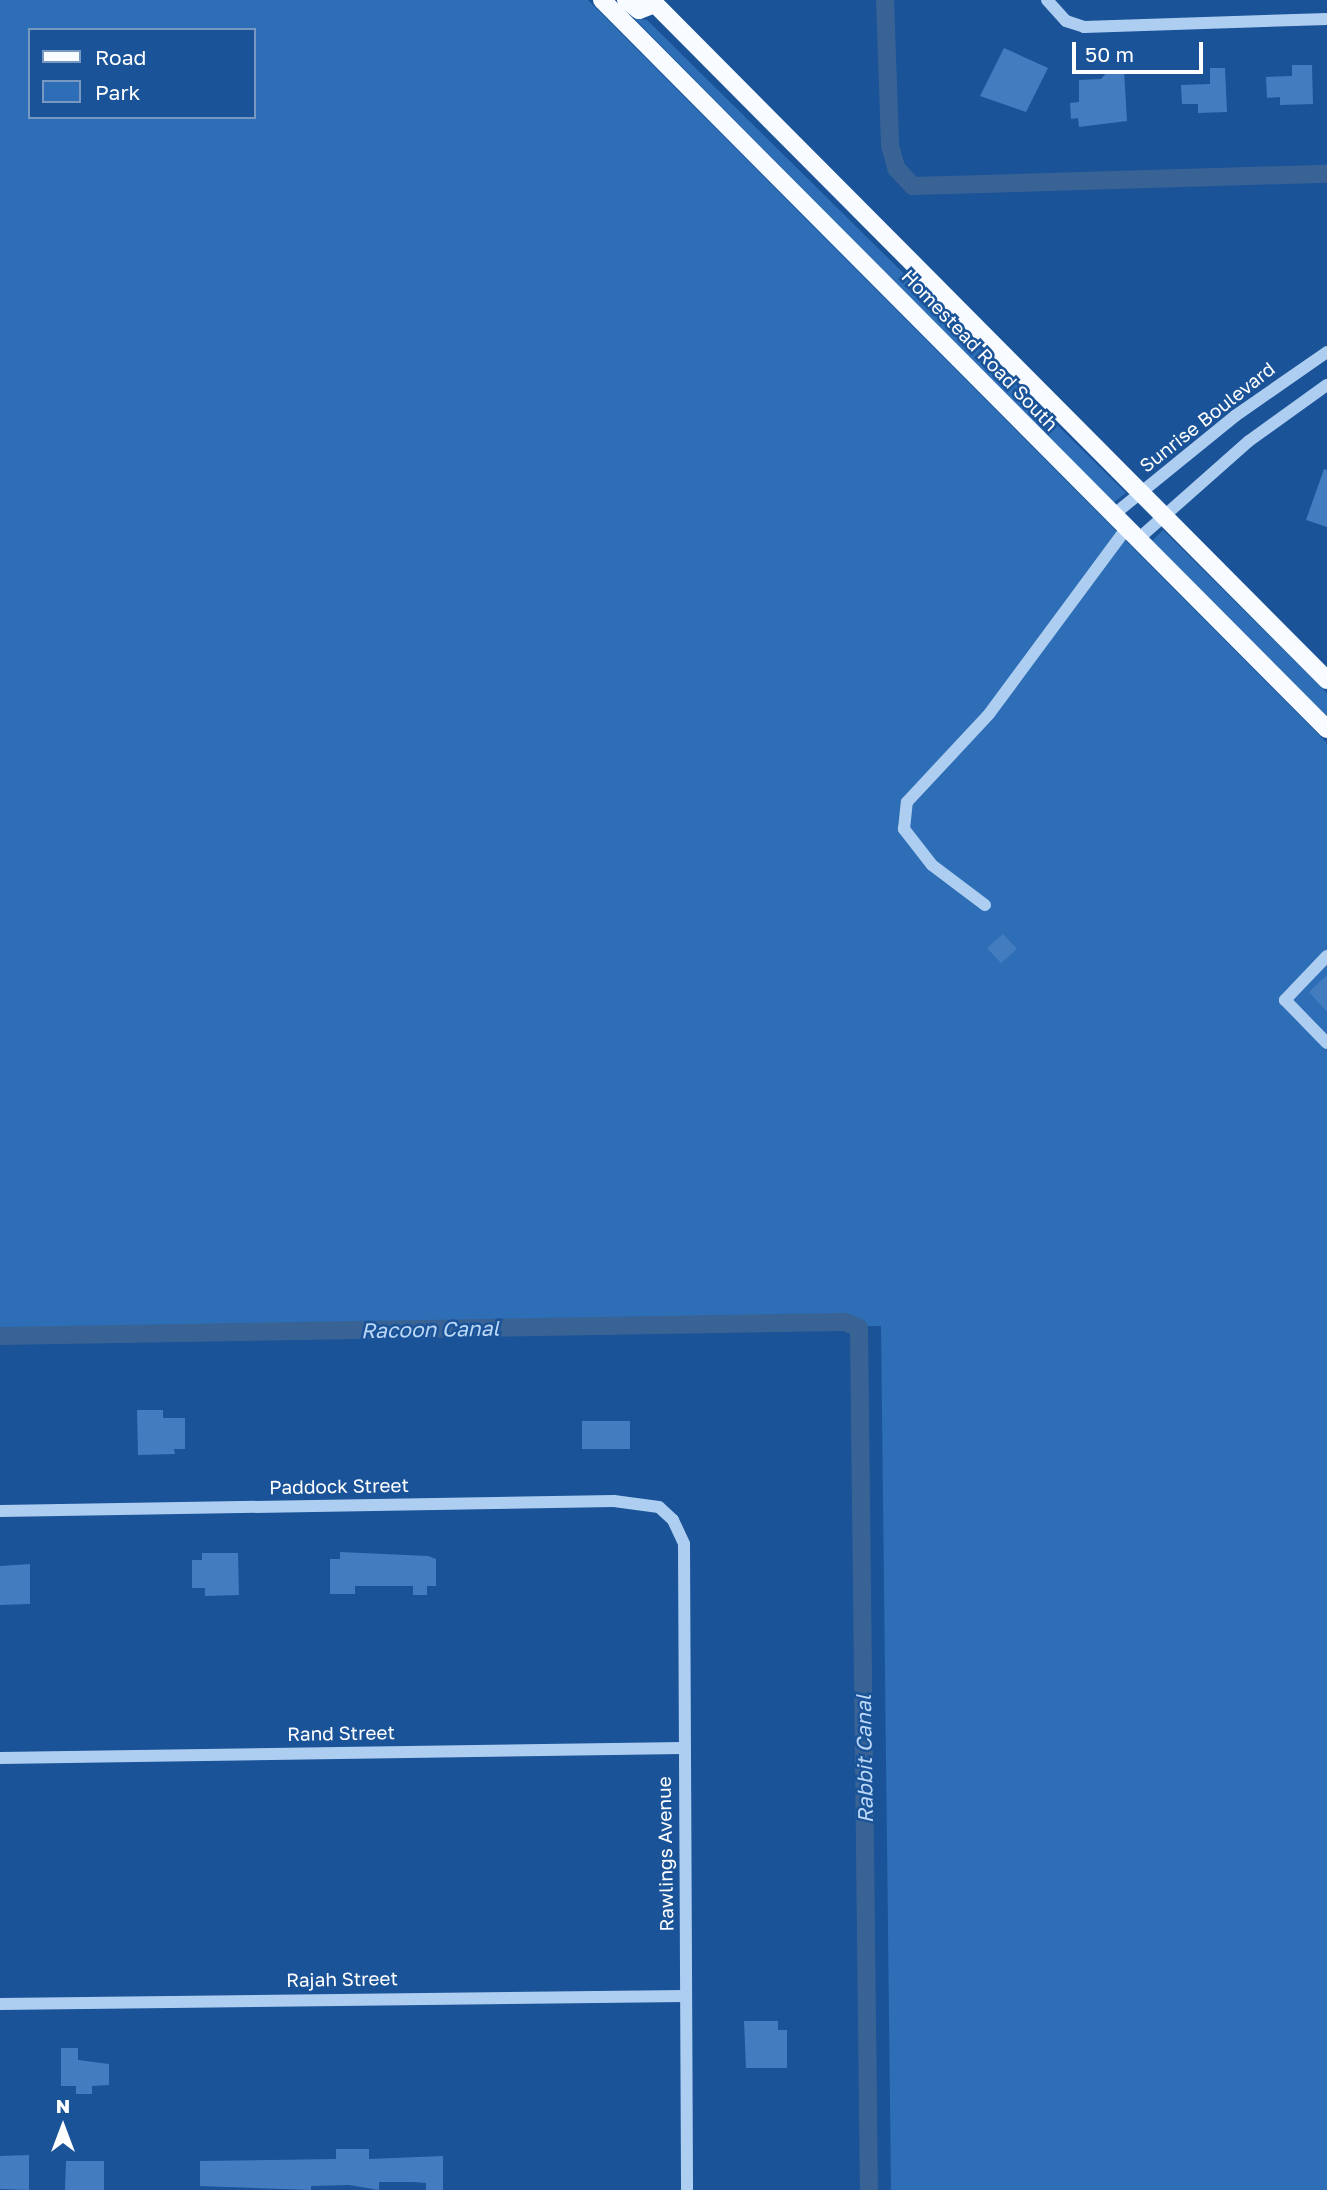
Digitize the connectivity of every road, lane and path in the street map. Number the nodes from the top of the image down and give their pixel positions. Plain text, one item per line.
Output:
1 (602, 0) edge
2 (626, 0) edge
3 (653, 2) edge
4 (1048, 3) edge
5 (1327, 19) edge
6 (1327, 352) edge
7 (1327, 385) edge
8 (1141, 494) junction
9 (1112, 516) junction
10 (1164, 517) junction
11 (1132, 534) junction
12 (1327, 680) edge
13 (1327, 729) edge
14 (985, 905) dead end
15 (1327, 956) edge
16 (1327, 1043) edge
17 (0, 1511) edge
18 (673, 1520) joint
19 (683, 1748) junction
20 (0, 1758) edge
21 (685, 1996) junction
22 (0, 2004) edge
23 (687, 2190) edge

1 - 9 main road, Homestead Road South
2 - 3 main road
3 - 8 main road, Homestead Road South
4 - 5 street
6 - 8 street, Sunrise Boulevard
7 - 10 street
8 - 9 street, Sunrise Boulevard
8 - 10 main road, Homestead Road South
9 - 11 main road, Homestead Road South
10 - 11 street
10 - 12 main road, Homestead Road South
11 - 13 main road, Homestead Road South
11 - 14 street
15 - 16 street
17 - 18 street, Paddock Street
18 - 19 street, Rawlings Avenue
19 - 20 street, Rand Street
19 - 21 street, Rawlings Avenue
21 - 22 street, Rajah Street
21 - 23 street, Rawlings Avenue

